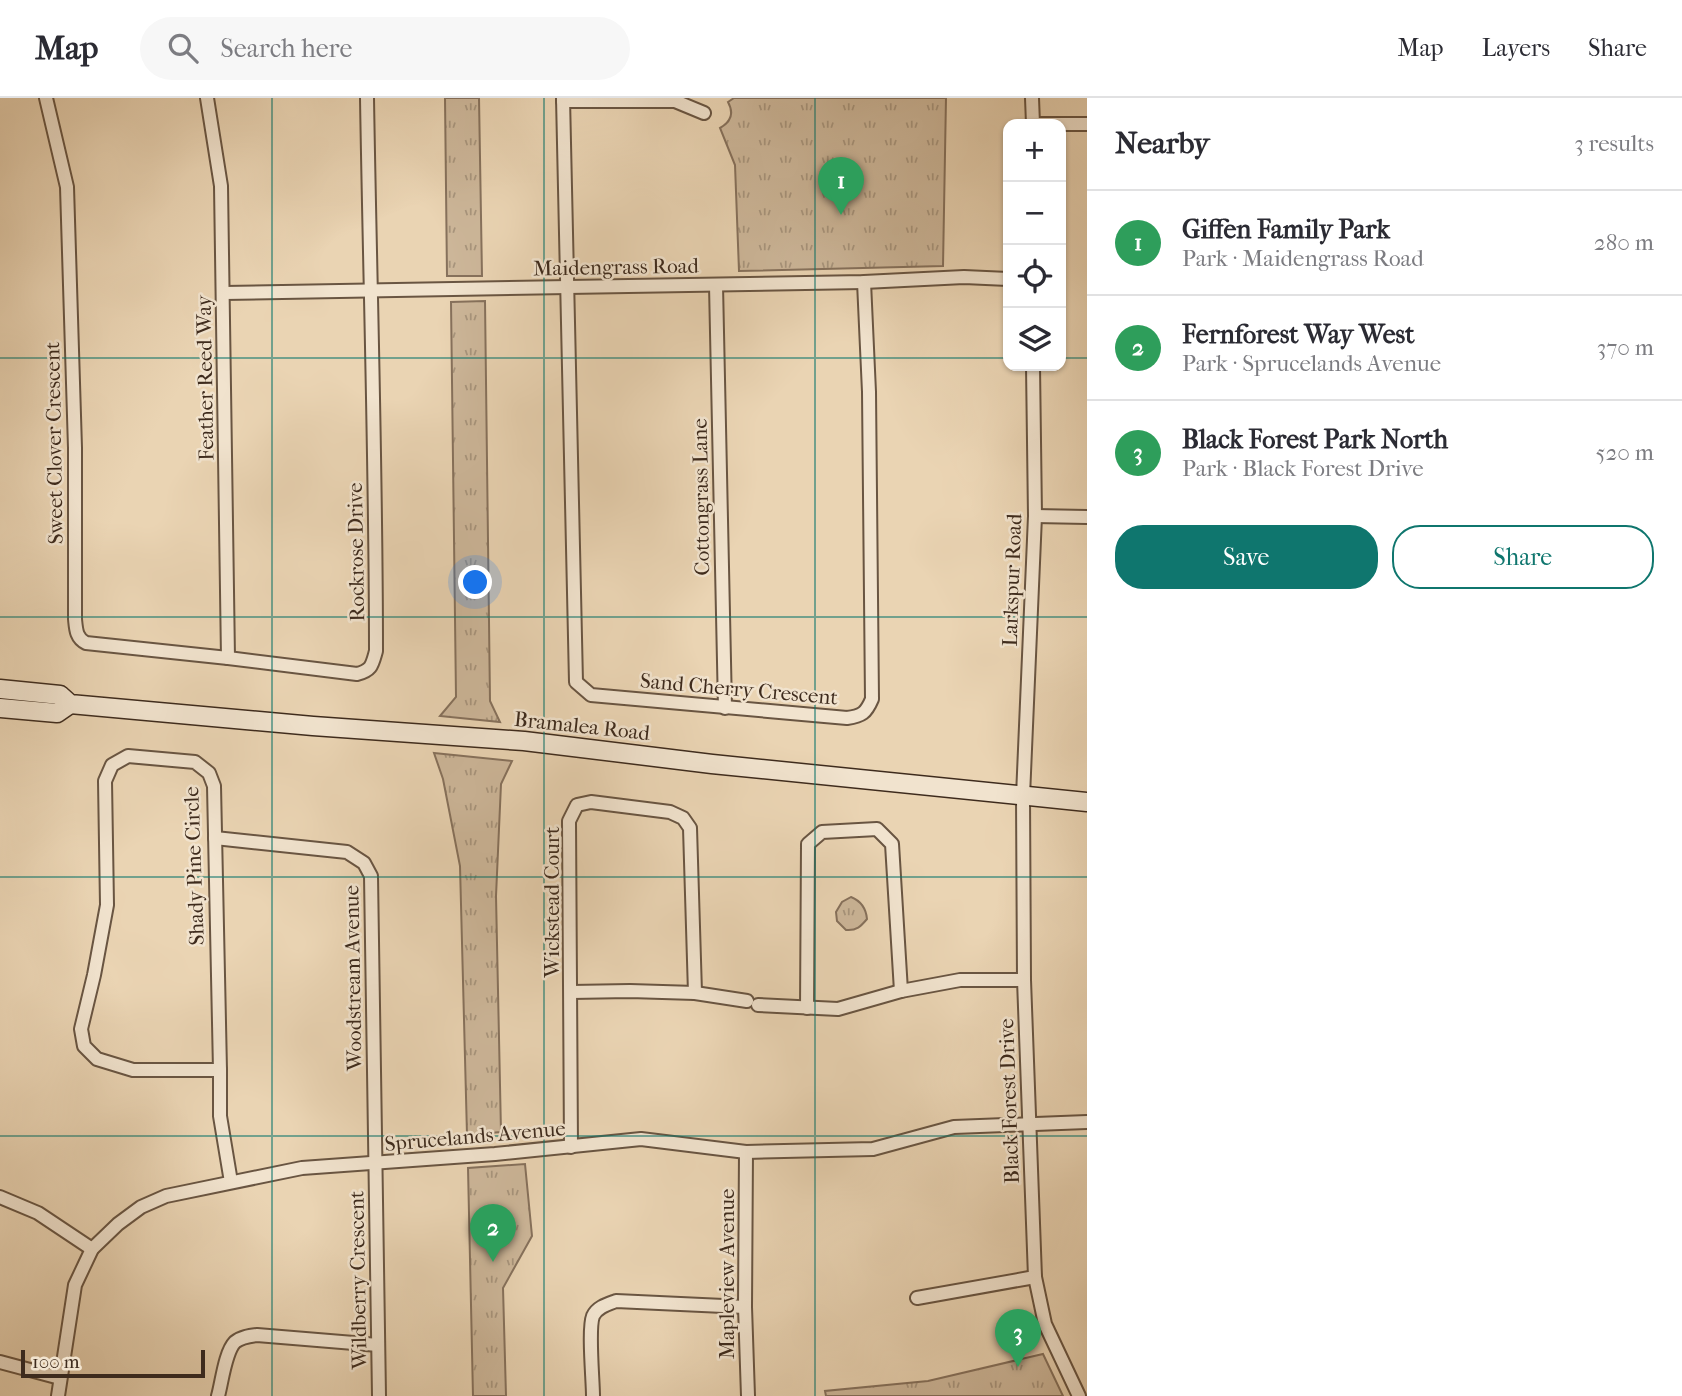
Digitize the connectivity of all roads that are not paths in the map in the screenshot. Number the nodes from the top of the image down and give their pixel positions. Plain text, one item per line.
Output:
1 (46, 98) edge
2 (207, 98) edge
3 (367, 98) edge
4 (1032, 98) edge
5 (563, 99) edge
6 (704, 113) dead end
7 (1033, 119) edge
8 (1066, 124) edge
9 (1087, 124) edge
10 (1003, 279) edge
11 (864, 282) junction
12 (716, 285) junction
13 (566, 287) junction
14 (370, 290) junction
15 (224, 293) junction
16 (1032, 371) edge
17 (1035, 516) junction
18 (1087, 517) edge
19 (228, 658) junction
20 (0, 689) edge
21 (70, 704) junction
22 (0, 708) edge
23 (725, 708) junction
24 (1023, 796) junction
25 (1087, 802) edge
26 (215, 838) junction
27 (1024, 980) junction
28 (901, 991) junction
29 (571, 992) junction
30 (695, 993) junction
31 (807, 1008) junction
32 (220, 1070) junction
33 (1087, 1122) edge
34 (1030, 1123) junction
35 (572, 1147) junction
36 (746, 1152) junction
37 (376, 1163) junction
38 (231, 1182) junction
39 (0, 1197) edge
40 (92, 1249) junction
41 (1035, 1277) junction
42 (917, 1298) dead end
43 (746, 1307) junction
44 (378, 1345) junction
45 (0, 1362) edge
46 (60, 1377) junction
47 (58, 1396) edge
48 (218, 1396) edge
49 (379, 1396) edge
50 (593, 1396) edge
51 (748, 1396) edge
52 (1079, 1396) edge

1 - 19 street, Sweet Clover Crescent
2 - 15 street, Feather Reed Way
3 - 14 street
4 - 7 street
5 - 6 street
5 - 13 street, Sand Cherry Crescent
8 - 9 street
10 - 11 street, Maidengrass Road
11 - 12 street, Maidengrass Road
11 - 23 street, Sand Cherry Crescent
12 - 13 street, Maidengrass Road
12 - 23 street, Cottongrass Lane
13 - 14 street, Maidengrass Road
13 - 23 street, Sand Cherry Crescent
14 - 15 street, Maidengrass Road
14 - 19 street, Rockrose Drive
15 - 19 street, Feather Reed Way
16 - 17 street, Larkspur Road
17 - 18 street
17 - 24 street, Larkspur Road
20 - 21 main road, Bramalea Road
21 - 22 main road, Bramalea Road
21 - 24 main road, Bramalea Road
24 - 25 main road, Bramalea Road
24 - 27 street, Black Forest Drive
26 - 32 street, Shady Pine Circle
26 - 32 street, Shady Pine Circle
26 - 37 street, Woodstream Avenue
27 - 28 street, Wickstead Court
27 - 34 street, Black Forest Drive
28 - 31 street, Wickstead Court
28 - 31 street
29 - 30 street, Wickstead Court
29 - 30 street, Wickstead Court
29 - 35 street, Wickstead Court
30 - 31 street, Wickstead Court
32 - 38 street, Shady Pine Circle
33 - 34 street, Sprucelands Avenue
34 - 36 street, Sprucelands Avenue
34 - 41 street, Black Forest Drive
35 - 36 street, Sprucelands Avenue
35 - 37 street, Sprucelands Avenue
36 - 43 street, Mapleview Avenue
37 - 38 street, Sprucelands Avenue
37 - 44 street, Wildberry Crescent
38 - 40 street, Sprucelands Avenue
39 - 40 street
40 - 46 street, Sprucelands Avenue
41 - 42 street
41 - 52 street, Black Forest Drive
43 - 50 street
43 - 51 street, Mapleview Avenue
44 - 48 street
44 - 49 street, Wildberry Crescent
45 - 46 street
46 - 47 street, Sprucelands Avenue

